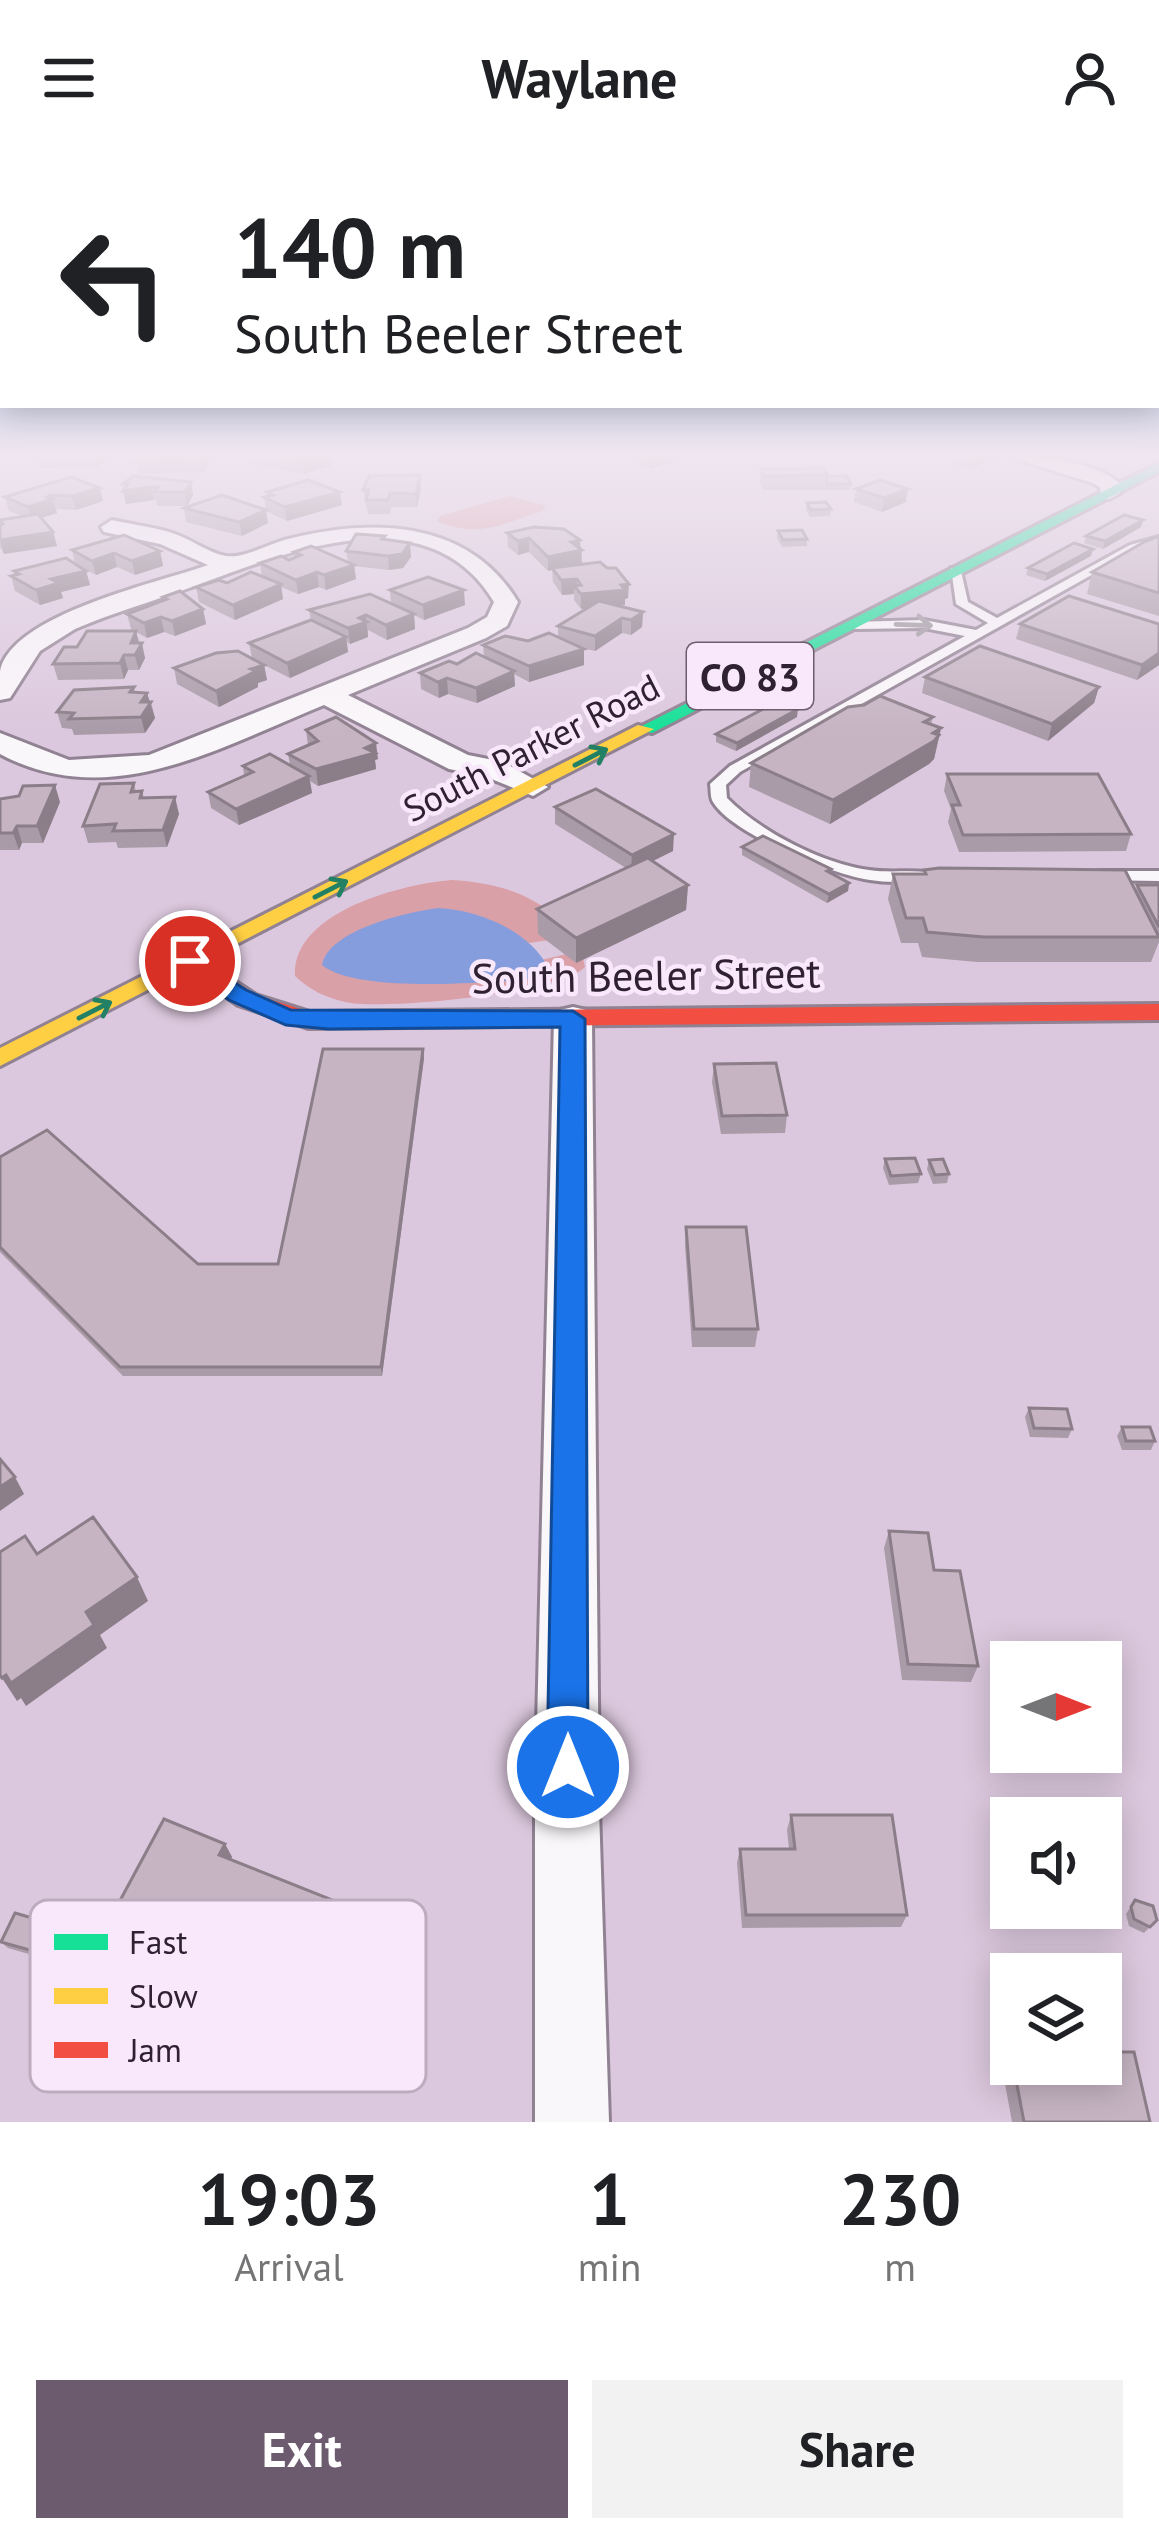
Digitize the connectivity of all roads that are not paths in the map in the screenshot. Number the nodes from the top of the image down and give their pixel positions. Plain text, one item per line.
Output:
1 (193, 549) edge
2 (290, 549) edge
3 (454, 549) edge
4 (957, 549) edge
5 (992, 549) edge
6 (1132, 549) edge
7 (230, 566) junction
8 (955, 572) junction
9 (997, 623) junction
10 (851, 625) junction
11 (977, 634) junction
12 (338, 690) junction
13 (0, 692) edge
14 (572, 735) dead end
15 (0, 742) edge
16 (533, 754) dead end
17 (495, 769) junction
18 (533, 787) junction
19 (462, 789) dead end
20 (937, 876) edge
21 (1092, 876) edge
22 (1159, 876) edge
23 (274, 918) junction
24 (159, 938) dead end
25 (190, 961) junction
26 (1159, 1012) edge
27 (573, 1019) junction
28 (375, 1022) junction
29 (0, 1058) edge
30 (572, 2122) edge

1 - 7 street
2 - 7 street
3 - 12 street
4 - 14 main road, South Parker Road / CO 83
5 - 8 main road, South Parker Road / CO 83
6 - 9 lane
7 - 13 street
8 - 9 lane
8 - 10 main road, South Parker Road / CO 83
9 - 11 lane
10 -> 11 lane
18 -> 10 main road, South Parker Road / CO 83
11 - 20 lane
12 - 15 street
12 - 17 street
16 - 17 main road, South Parker Road
17 - 18 street
17 - 19 main road, South Parker Road
23 -> 18 main road, South Parker Road / CO 83
21 - 22 lane
23 - 25 main road, South Parker Road / CO 83
23 - 28 main road
24 - 25 main road, South Beeler Street
25 - 28 main road, South Beeler Street
29 -> 25 main road, South Parker Road / CO 83
26 - 27 main road, South Beeler Street
27 - 28 main road, South Beeler Street
27 - 30 street

